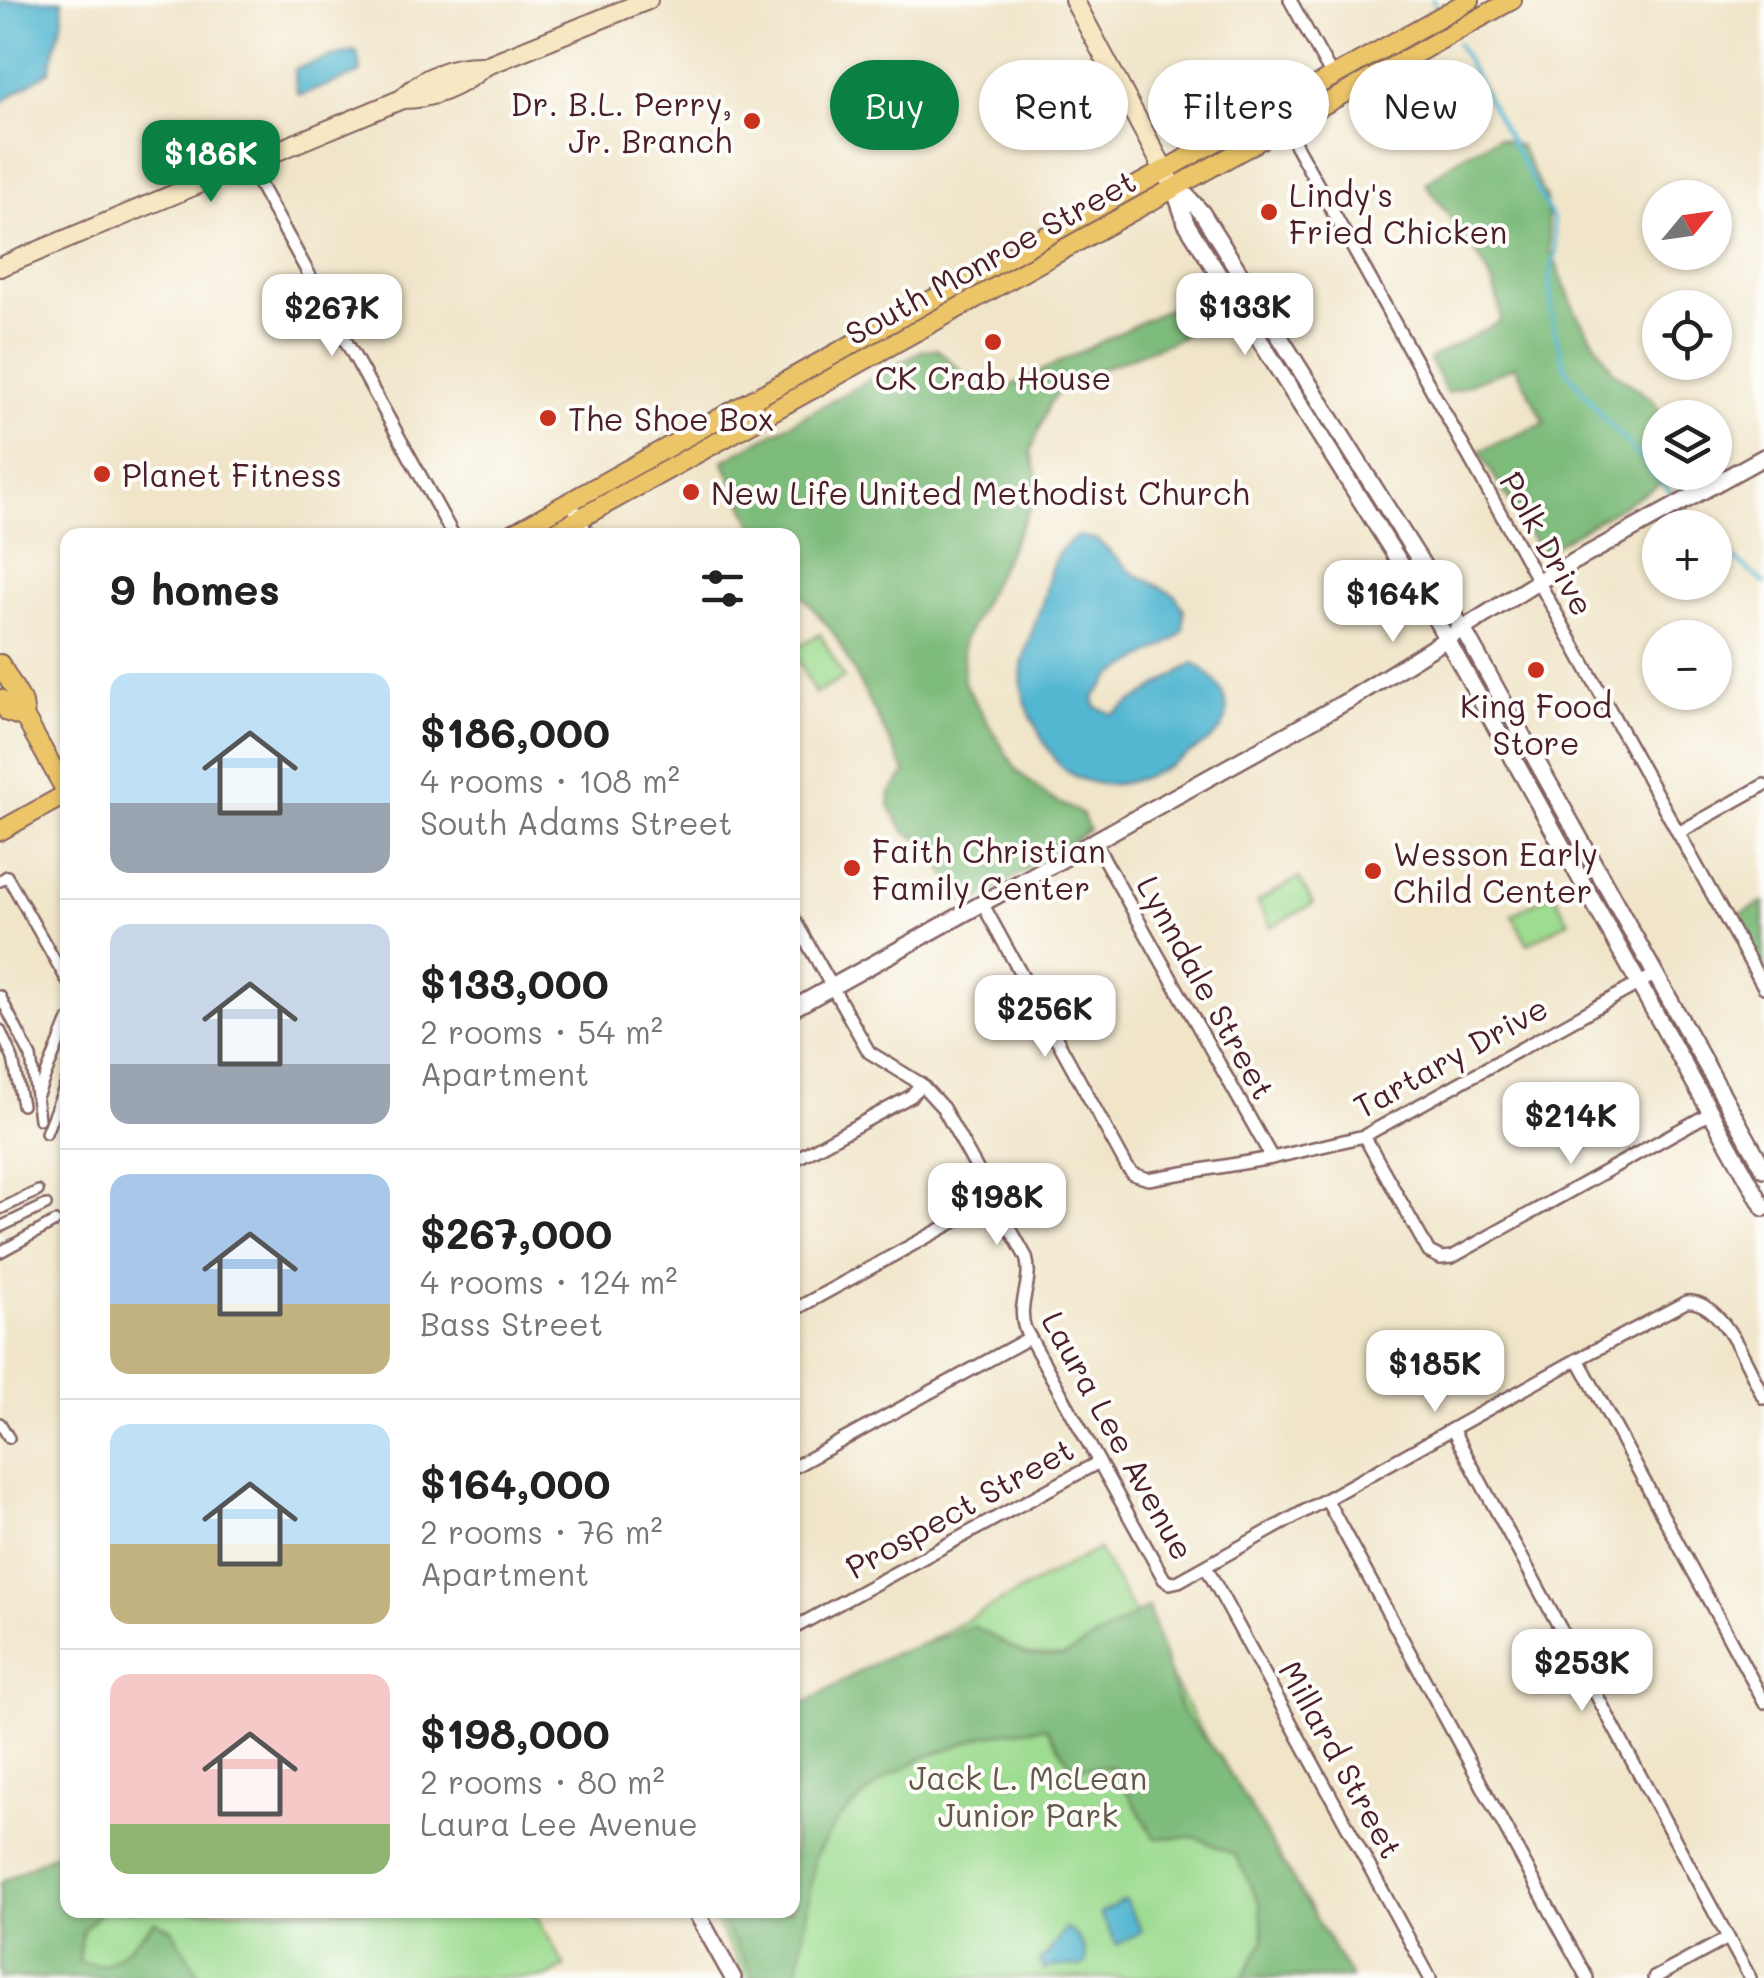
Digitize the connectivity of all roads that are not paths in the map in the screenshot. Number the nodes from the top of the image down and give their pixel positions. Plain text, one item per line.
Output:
1 (648, 0) edge
2 (1074, 0) edge
3 (1290, 0) edge
4 (1470, 0) edge
5 (1512, 0) edge
6 (1361, 60) edge
7 (1349, 67) edge
8 (1349, 68) edge
9 (1332, 76) junction
10 (1345, 92) junction
11 (1329, 101) edge
12 (1241, 150) edge
13 (1297, 150) edge
14 (248, 164) junction
15 (1164, 170) junction
16 (1174, 188) junction
17 (0, 267) edge
18 (1764, 457) edge
19 (570, 501) junction
20 (584, 527) edge
21 (449, 528) edge
22 (522, 528) edge
23 (1539, 580) junction
24 (1462, 629) junction
25 (1447, 638) junction
26 (0, 664) edge
27 (0, 699) edge
28 (24, 718) junction
29 (60, 781) edge
30 (1764, 784) edge
31 (60, 797) edge
32 (0, 831) edge
33 (1678, 833) junction
34 (1095, 843) junction
35 (0, 880) edge
36 (11, 884) junction
37 (0, 894) edge
38 (982, 903) junction
39 (800, 931) edge
40 (60, 970) edge
41 (1656, 974) junction
42 (1640, 983) junction
43 (1764, 987) edge
44 (831, 988) junction
45 (0, 996) edge
46 (800, 1005) edge
47 (0, 1030) edge
48 (60, 1040) edge
49 (921, 1084) junction
50 (60, 1098) edge
51 (36, 1099) junction
52 (22, 1104) dead end
53 (1712, 1112) junction
54 (38, 1119) dead end
55 (46, 1133) dead end
56 (1364, 1136) junction
57 (800, 1157) edge
58 (1272, 1158) junction
59 (1764, 1169) edge
60 (38, 1191) dead end
61 (994, 1200) junction
62 (46, 1205) dead end
63 (0, 1208) edge
64 (1764, 1208) edge
65 (55, 1222) dead end
66 (0, 1227) edge
67 (0, 1252) edge
68 (800, 1307) edge
69 (1030, 1338) junction
70 (1578, 1359) junction
71 (1764, 1398) edge
72 (0, 1424) edge
73 (1452, 1430) junction
74 (8, 1438) dead end
75 (1099, 1462) junction
76 (800, 1464) edge
77 (1326, 1499) junction
78 (1206, 1566) junction
79 (800, 1626) edge
80 (1764, 1702) edge
81 (700, 1918) edge
82 (1728, 1938) junction
83 (734, 1978) edge
84 (1430, 1978) edge
85 (1587, 1978) edge
86 (1654, 1978) edge
87 (1750, 1978) edge

1 - 14 main road
2 - 15 main road
3 - 9 street
4 - 6 main road, South Monroe Street
5 - 10 main road, South Monroe Street
7 - 9 main road, South Monroe Street
8 - 10 main road
9 - 15 main road, South Monroe Street
10 - 11 main road, South Monroe Street
12 - 16 main road, South Monroe Street
13 - 23 street, Polk Drive
14 - 17 main road
14 - 21 street
15 - 16 main road
15 - 19 main road, South Monroe Street
16 - 20 main road, South Monroe Street
16 - 24 street
16 - 25 street
18 - 23 street
19 - 20 street
19 - 22 main road, South Monroe Street
23 - 24 street
23 - 33 street, Polk Drive
24 - 25 street
24 - 41 street
25 - 34 street
25 - 42 street
26 - 28 main road
27 - 28 main road
28 - 29 main road
30 - 33 street
31 - 32 main road
33 - 43 street, Polk Drive
34 - 38 street
34 - 58 street, Lynndale Street
35 - 36 street
36 - 37 street
36 - 40 street
38 - 44 street
38 - 58 street, Tartary Drive
39 - 44 street, Laura Lee Avenue
41 - 42 street, Tartary Drive
41 - 59 street
42 - 53 street
42 - 56 street, Tartary Drive
44 - 46 street
44 - 49 street, Laura Lee Avenue
45 - 51 street
47 - 52 street
48 - 51 street
49 - 57 street
49 - 61 street, Laura Lee Avenue
50 - 55 street
51 - 54 street
53 - 56 street
53 - 64 street
56 - 58 street, Tartary Drive
60 - 63 street
61 - 68 street
61 - 69 street, Laura Lee Avenue
62 - 66 street
65 - 67 street
69 - 75 street, Laura Lee Avenue
69 - 76 street
70 - 71 street
70 - 73 street
70 - 80 street
72 - 74 street
73 - 77 street
73 - 82 street
75 - 78 street, Laura Lee Avenue
75 - 79 street, Prospect Street
77 - 78 street
77 - 85 street
78 - 84 street, Millard Street
81 - 83 street
82 - 86 street
82 - 87 street

